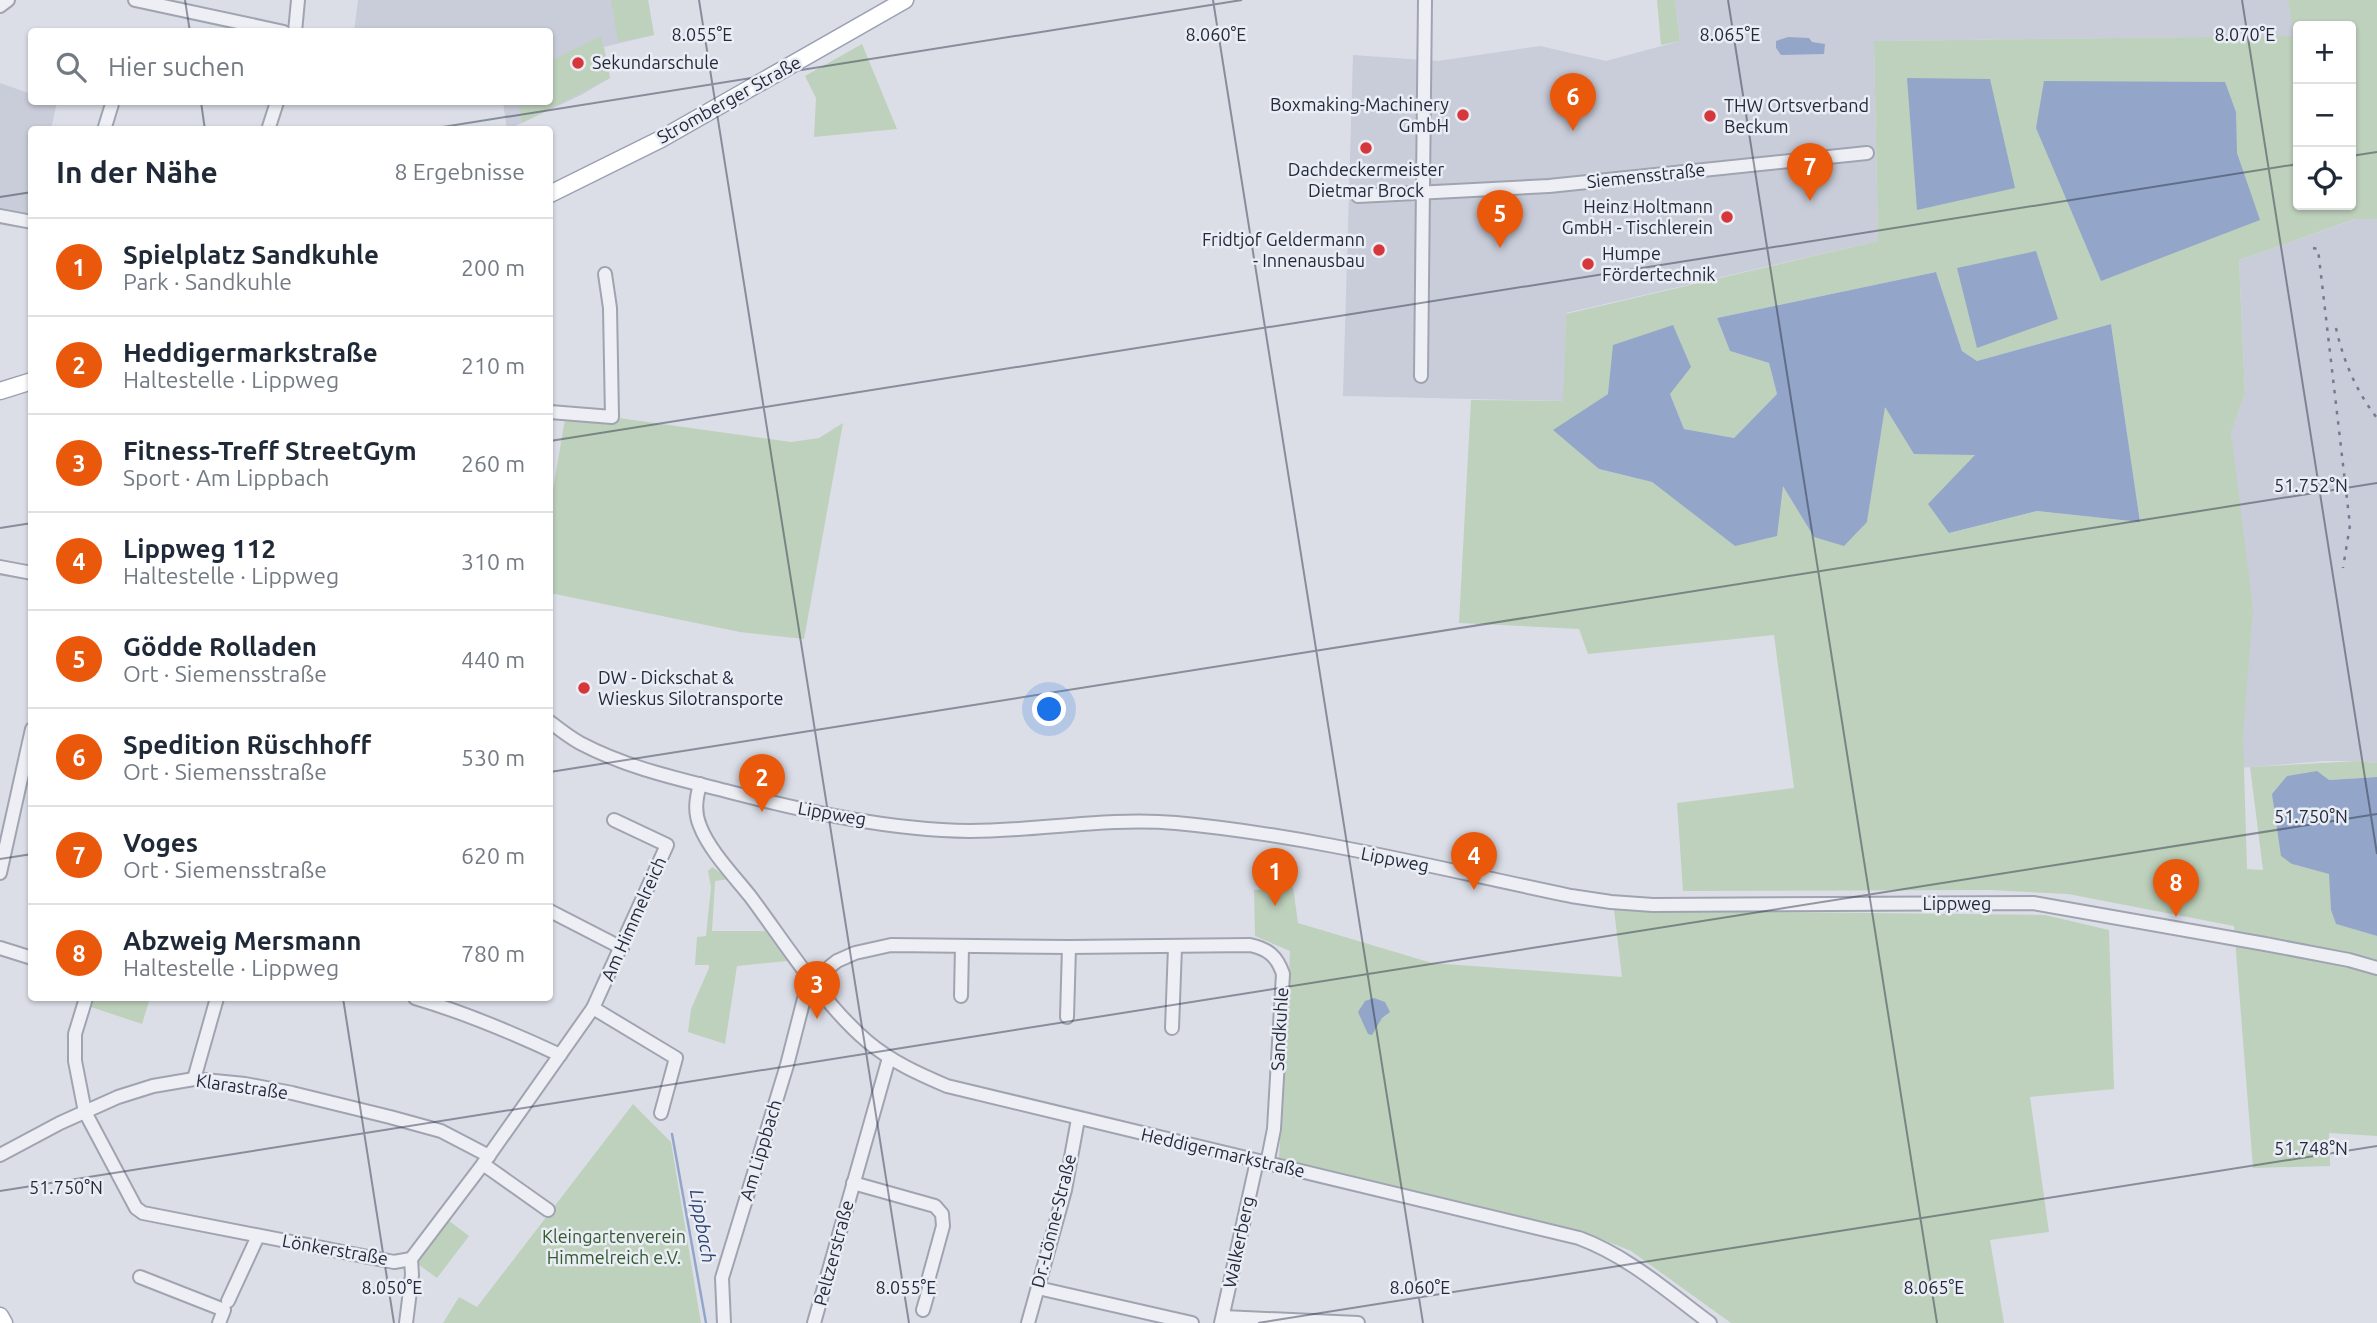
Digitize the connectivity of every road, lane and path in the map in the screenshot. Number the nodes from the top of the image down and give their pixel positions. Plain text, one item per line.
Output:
1 (8, 0) edge
2 (135, 0) edge
3 (298, 0) edge
4 (905, 0) edge
5 (1425, 0) edge
6 (0, 6) edge
7 (265, 28) edge
8 (295, 28) edge
9 (112, 105) edge
10 (276, 105) edge
11 (105, 126) edge
12 (269, 126) edge
13 (1867, 153) dead end
14 (553, 193) edge
15 (1424, 194) junction
16 (1358, 196) dead end
17 (0, 216) edge
18 (28, 221) edge
19 (605, 274) dead end
20 (1421, 376) dead end
21 (28, 382) edge
22 (0, 391) edge
23 (553, 412) edge
24 (0, 566) edge
25 (28, 572) edge
26 (553, 724) edge
27 (27, 767) edge
28 (700, 785) junction
29 (614, 820) dead end
30 (0, 873) edge
31 (553, 913) edge
32 (962, 947) junction
33 (1069, 947) junction
34 (1175, 947) junction
35 (0, 948) edge
36 (622, 948) junction
37 (28, 957) edge
38 (2377, 968) edge
39 (813, 980) junction
40 (961, 996) dead end
41 (85, 1001) edge
42 (216, 1001) edge
43 (426, 1001) edge
44 (593, 1008) junction
45 (1067, 1017) dead end
46 (1172, 1028) dead end
47 (560, 1055) junction
48 (889, 1058) junction
49 (194, 1079) junction
50 (85, 1111) junction
51 (661, 1112) dead end
52 (1078, 1119) junction
53 (0, 1155) edge
54 (486, 1160) junction
55 (1262, 1162) junction
56 (853, 1183) junction
57 (548, 1210) dead end
58 (258, 1236) junction
59 (411, 1259) junction
60 (139, 1278) dead end
61 (1038, 1288) junction
62 (228, 1301) dead end
63 (923, 1310) dead end
64 (0, 1316) edge
65 (1222, 1320) edge
66 (1318, 1322) edge
67 (4, 1323) edge
68 (219, 1323) edge
69 (406, 1323) edge
70 (724, 1323) edge
71 (814, 1323) edge
72 (1028, 1323) edge
73 (1192, 1323) edge
74 (1358, 1323) edge
75 (1710, 1323) edge

1 - 6 street
2 - 7 street
3 - 8 street
4 - 14 main road, Stromberger Straße
5 - 15 street
9 - 11 street
10 - 12 street
13 - 15 street, Siemensstraße
15 - 16 street, Siemensstraße
15 - 20 street
17 - 18 street
19 - 23 street
21 - 22 main road
24 - 25 street
26 - 28 street, Lippweg
27 - 30 street
28 - 38 street, Lippweg
28 - 39 street, Heddigermarkstraße
29 - 36 street, Am Himmelreich
31 - 36 street
32 - 33 street, Sandkuhle
32 - 39 street, Sandkuhle
32 - 40 street
33 - 34 street, Sandkuhle
33 - 45 street
34 - 46 street
34 - 55 street, Sandkuhle
35 - 37 street
36 - 44 street, Am Himmelreich
39 - 48 street, Heddigermarkstraße
39 - 70 street, Am Lippbach
41 - 50 street, Lönkerstraße
42 - 49 street
43 - 47 street
44 - 47 street, Am Himmelreich
44 - 51 street
47 - 54 street, Am Himmelreich
48 - 52 street, Heddigermarkstraße
48 - 56 street, Peltzerstraße
49 - 50 street, Klarastraße
49 - 54 street, Klarastraße
50 - 53 street, Klarastraße
50 - 58 street, Lönkerstraße
52 - 55 street, Heddigermarkstraße
52 - 61 street, Dr.-Lönne-Straße
54 - 57 street
54 - 59 street, Am Himmelreich
55 - 65 street, Walkerberg
55 - 75 street, Heddigermarkstraße
56 - 63 street, Peltzerstraße
56 - 71 street, Peltzerstraße
58 - 59 street, Lönkerstraße
58 - 62 street, Lönkerstraße
59 - 69 street
60 - 68 street
61 - 72 street, Dr.-Lönne-Straße
61 - 73 street
64 - 67 main road
65 - 66 street
66 - 74 street

